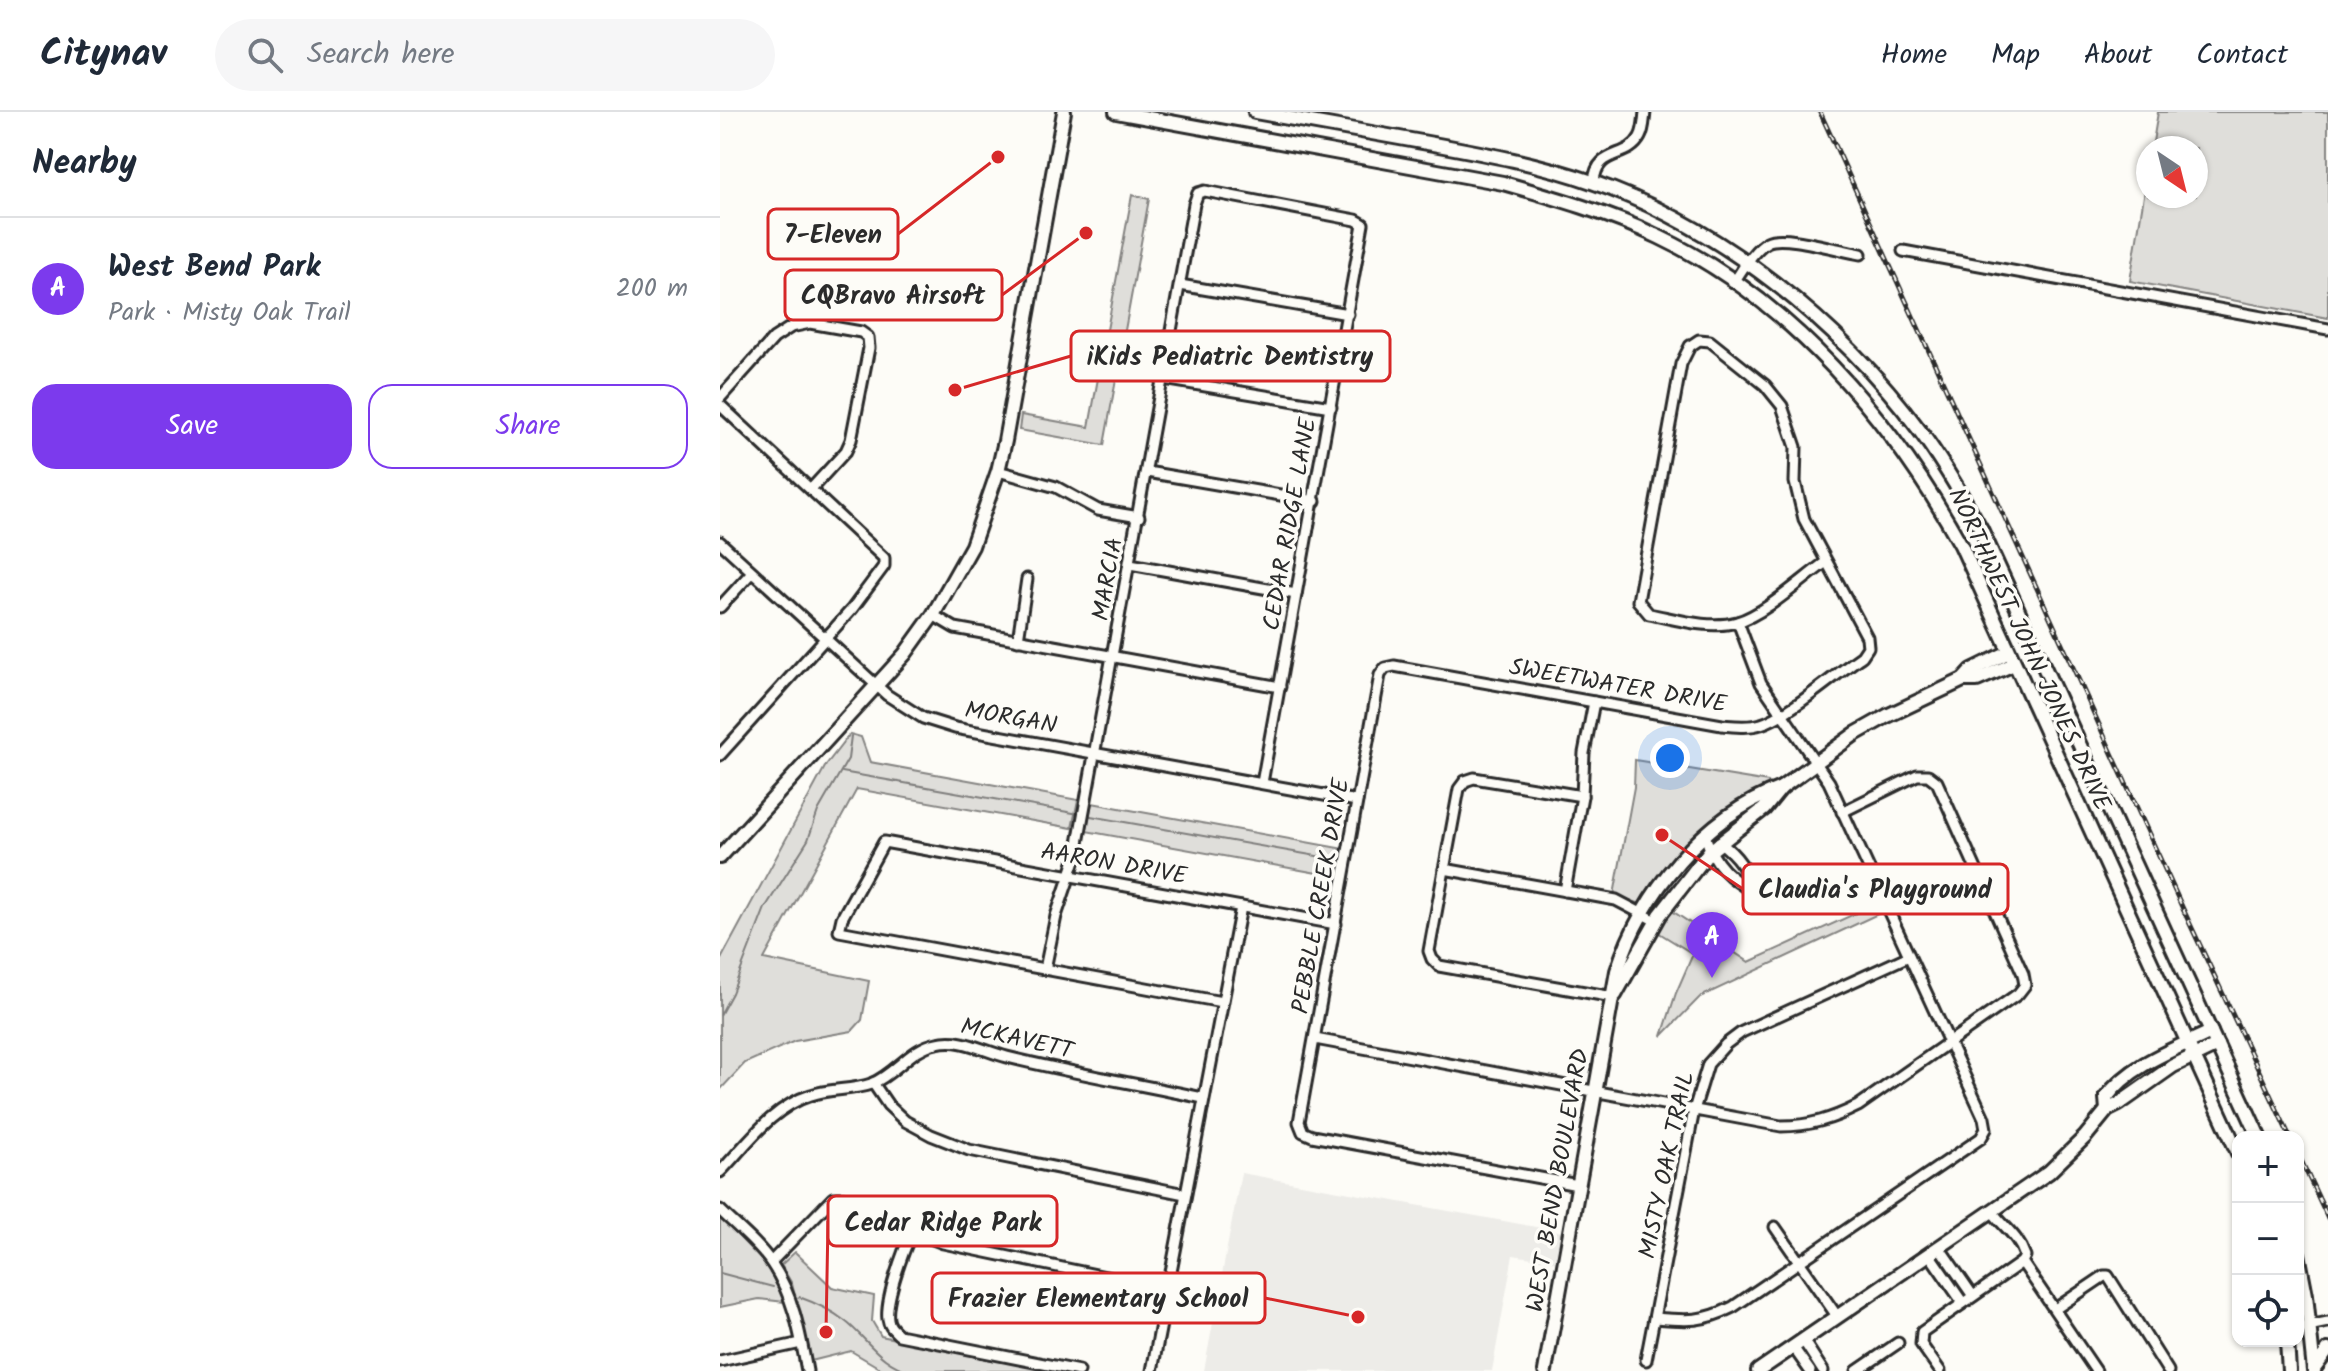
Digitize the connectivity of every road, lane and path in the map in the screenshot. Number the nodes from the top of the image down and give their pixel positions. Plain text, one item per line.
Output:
1 (1064, 112) edge
2 (1116, 112) edge
3 (1255, 112) edge
4 (1645, 112) edge
5 (1411, 140) junction
6 (1407, 165) junction
7 (1594, 182) junction
8 (1198, 193) joint
9 (1903, 251) dead end
10 (1861, 254) dead end
11 (1747, 264) junction
12 (1734, 282) junction
13 (1180, 285) junction
14 (1348, 314) junction
15 (2328, 329) edge
16 (1164, 379) junction
17 (720, 398) edge
18 (720, 405) edge
19 (1331, 407) junction
20 (998, 471) junction
21 (1147, 472) junction
22 (811, 489) junction
23 (1315, 501) junction
24 (1139, 517) junction
25 (720, 542) edge
26 (1826, 562) junction
27 (1130, 564) junction
28 (752, 572) junction
29 (1027, 579) dead end
30 (1296, 594) junction
31 (720, 607) edge
32 (933, 615) junction
33 (1738, 622) junction
34 (826, 639) junction
35 (1018, 640) junction
36 (1113, 657) junction
37 (2011, 658) junction
38 (1385, 668) joint
39 (877, 686) junction
40 (1280, 687) junction
41 (1594, 702) junction
42 (1780, 714) junction
43 (1095, 753) junction
44 (720, 755) edge
45 (1816, 762) junction
46 (1262, 783) junction
47 (1781, 788) junction
48 (1582, 796) junction
49 (1357, 801) junction
50 (1842, 812) junction
51 (1705, 835) junction
52 (1721, 843) junction
53 (1709, 852) junction
54 (720, 857) edge
55 (1444, 869) junction
56 (1070, 875) junction
57 (1565, 891) junction
58 (1241, 907) junction
59 (1643, 913) junction
60 (1656, 921) junction
61 (1336, 924) junction
62 (1909, 956) junction
63 (1045, 969) junction
64 (1613, 997) junction
65 (1222, 1002) junction
66 (2211, 1032) junction
67 (1315, 1039) junction
68 (1949, 1041) junction
69 (2189, 1042) junction
70 (2217, 1045) junction
71 (2195, 1056) junction
72 (873, 1083) junction
73 (1596, 1091) junction
74 (1203, 1098) junction
75 (1694, 1110) junction
76 (2107, 1110) junction
77 (2256, 1131) edge
78 (2232, 1139) edge
79 (720, 1172) edge
80 (1578, 1185) junction
81 (1185, 1194) junction
82 (720, 1210) edge
83 (1992, 1211) junction
84 (1775, 1227) dead end
85 (912, 1232) junction
86 (1934, 1250) junction
87 (771, 1262) junction
88 (1800, 1262) junction
89 (2022, 1262) junction
90 (1168, 1290) junction
91 (1978, 1293) junction
92 (1963, 1303) junction
93 (2055, 1309) junction
94 (1837, 1316) junction
95 (1655, 1318) junction
96 (2328, 1322) edge
97 (2304, 1328) edge
98 (801, 1343) junction
99 (1798, 1343) junction
100 (1898, 1343) dead end
101 (2287, 1347) edge
102 (2328, 1350) edge
103 (1874, 1359) junction
104 (1646, 1360) dead end
105 (720, 1361) edge
106 (2314, 1370) edge
107 (807, 1371) edge
108 (1079, 1371) edge
109 (1152, 1371) edge
110 (1545, 1371) edge
111 (1758, 1371) edge
112 (1810, 1371) edge
113 (1823, 1371) edge
114 (1857, 1371) edge
115 (1882, 1371) edge
116 (1940, 1371) edge
117 (2096, 1371) edge
118 (2168, 1371) edge
119 (2289, 1371) edge

1 - 20 main road
2 - 6 main road, NORTHWEST JOHN JONES DRIVE
3 - 5 main road, NORTHWEST JOHN JONES DRIVE
4 - 7 street
5 - 6 main road
5 - 7 main road, NORTHWEST JOHN JONES DRIVE
6 - 12 main road, NORTHWEST JOHN JONES DRIVE
7 - 11 main road, NORTHWEST JOHN JONES DRIVE
8 - 13 street, MARCIA
8 - 14 street, CEDAR RIDGE LANE
9 - 15 street
10 - 11 street
11 - 12 street
11 - 66 main road, NORTHWEST JOHN JONES DRIVE
12 - 37 main road, NORTHWEST JOHN JONES DRIVE
13 - 14 street
13 - 16 street, MARCIA
14 - 19 street, CEDAR RIDGE LANE
16 - 19 street
16 - 21 street, MARCIA
17 - 22 street
18 - 22 street
19 - 23 street, CEDAR RIDGE LANE
20 - 24 street
20 - 32 main road
21 - 23 street
21 - 24 street, MARCIA
22 - 34 street
23 - 30 street, CEDAR RIDGE LANE
24 - 27 street, MARCIA
25 - 28 street, MORGAN
26 - 33 street
26 - 33 street
26 - 42 street, SWEETWATER DRIVE
27 - 30 street
27 - 36 street, MARCIA
28 - 31 street
28 - 34 street, MORGAN
29 - 35 street
30 - 40 street, CEDAR RIDGE LANE
32 - 35 street
32 - 39 main road
33 - 42 street
34 - 39 street, MORGAN
34 - 44 street
35 - 36 street
36 - 40 street
36 - 43 street, MARCIA
37 - 45 main road, WEST BEND BOULEVARD
37 - 69 main road, NORTHWEST JOHN JONES DRIVE
38 - 41 street, SWEETWATER DRIVE
38 - 49 street, PEBBLE CREEK DRIVE
39 - 43 street, MORGAN
39 - 54 main road
40 - 46 street, CEDAR RIDGE LANE
41 - 42 street, SWEETWATER DRIVE
41 - 48 street
42 - 45 street
43 - 46 street, MORGAN
43 - 56 street, MARCIA
45 - 47 main road, WEST BEND BOULEVARD
45 - 50 street
46 - 49 street, MORGAN
47 - 51 main road, WEST BEND BOULEVARD
47 - 52 main road, WEST BEND BOULEVARD
48 - 55 street
48 - 57 street
49 - 61 street, PEBBLE CREEK DRIVE
50 - 62 street
50 - 68 street
51 - 52 street
51 - 53 street
51 - 59 main road, WEST BEND BOULEVARD
52 - 53 main road, WEST BEND BOULEVARD
52 - 53 street
53 - 60 main road, WEST BEND BOULEVARD
55 - 57 street
55 - 64 street
56 - 58 street, AARON DRIVE
56 - 63 street, MARCIA
56 - 63 street, AARON DRIVE
57 - 59 street
58 - 61 street, AARON DRIVE
58 - 65 street
59 - 60 street
59 - 64 main road, WEST BEND BOULEVARD
60 - 64 main road, WEST BEND BOULEVARD
61 - 67 street, PEBBLE CREEK DRIVE
62 - 68 street
62 - 75 street, MISTY OAK TRAIL
63 - 65 street
64 - 73 main road, WEST BEND BOULEVARD
65 - 74 street
66 - 69 main road
66 - 70 main road, NORTHWEST JOHN JONES DRIVE
67 - 73 street
67 - 80 street, PEBBLE CREEK DRIVE
68 - 75 street
68 - 88 street
69 - 71 main road, NORTHWEST JOHN JONES DRIVE
69 - 76 main road
70 - 71 main road
70 - 77 main road, NORTHWEST JOHN JONES DRIVE
71 - 76 main road
71 - 78 main road, NORTHWEST JOHN JONES DRIVE
72 - 74 street, MCKAVETT
72 - 79 street, MCKAVETT
72 - 81 street
73 - 75 street
73 - 80 main road, WEST BEND BOULEVARD
74 - 81 street
75 - 95 street, MISTY OAK TRAIL
76 - 83 main road
80 - 110 main road, WEST BEND BOULEVARD
81 - 90 street
82 - 87 street
83 - 86 main road
83 - 89 street
84 - 88 street
85 - 87 street
85 - 90 street
85 - 108 street
86 - 91 street
86 - 92 street
86 - 94 main road
87 - 98 street
88 - 94 street
88 - 95 street
89 - 91 street
89 - 93 street
90 - 109 street
91 - 92 street
92 - 116 street
93 - 117 street
93 - 118 street
94 - 99 main road
95 - 104 street, MISTY OAK TRAIL
96 - 97 street
97 - 106 main road
98 - 105 street
98 - 107 street
99 - 111 main road
99 - 112 street
99 - 113 street
100 - 103 street
101 - 119 main road
102 - 106 main road
103 - 114 street
103 - 115 street

